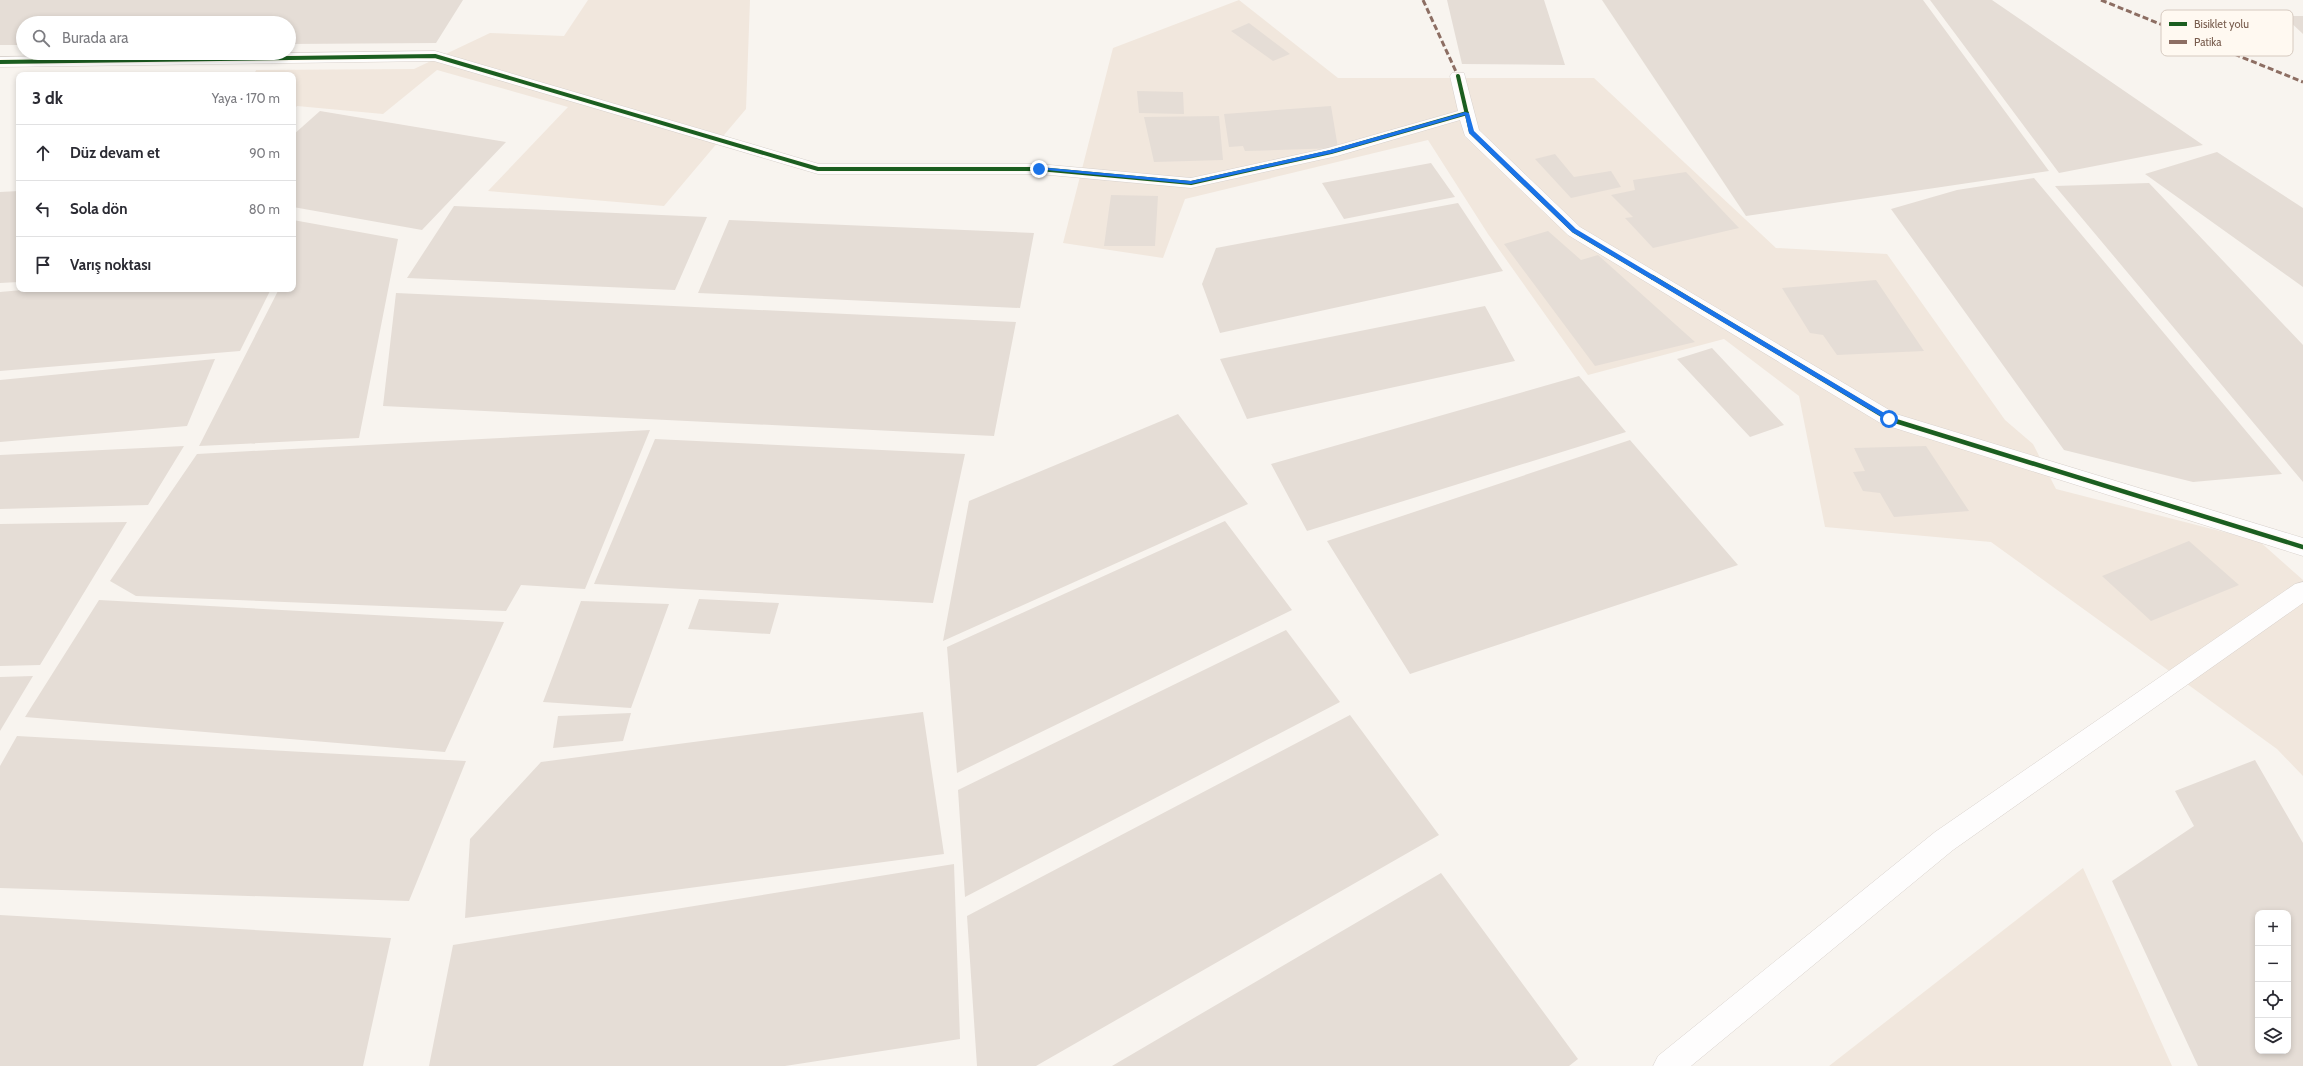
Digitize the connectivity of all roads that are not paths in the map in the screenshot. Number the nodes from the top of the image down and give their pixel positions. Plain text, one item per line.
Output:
1 (296, 58) edge
2 (145, 60) edge
3 (0, 62) edge
4 (1458, 76) dead end
5 (1467, 113) junction
6 (2303, 547) edge
7 (2303, 591) edge
8 (1668, 1066) edge

1 - 5 street
2 - 3 street
4 - 5 street
5 - 6 street
7 - 8 street

